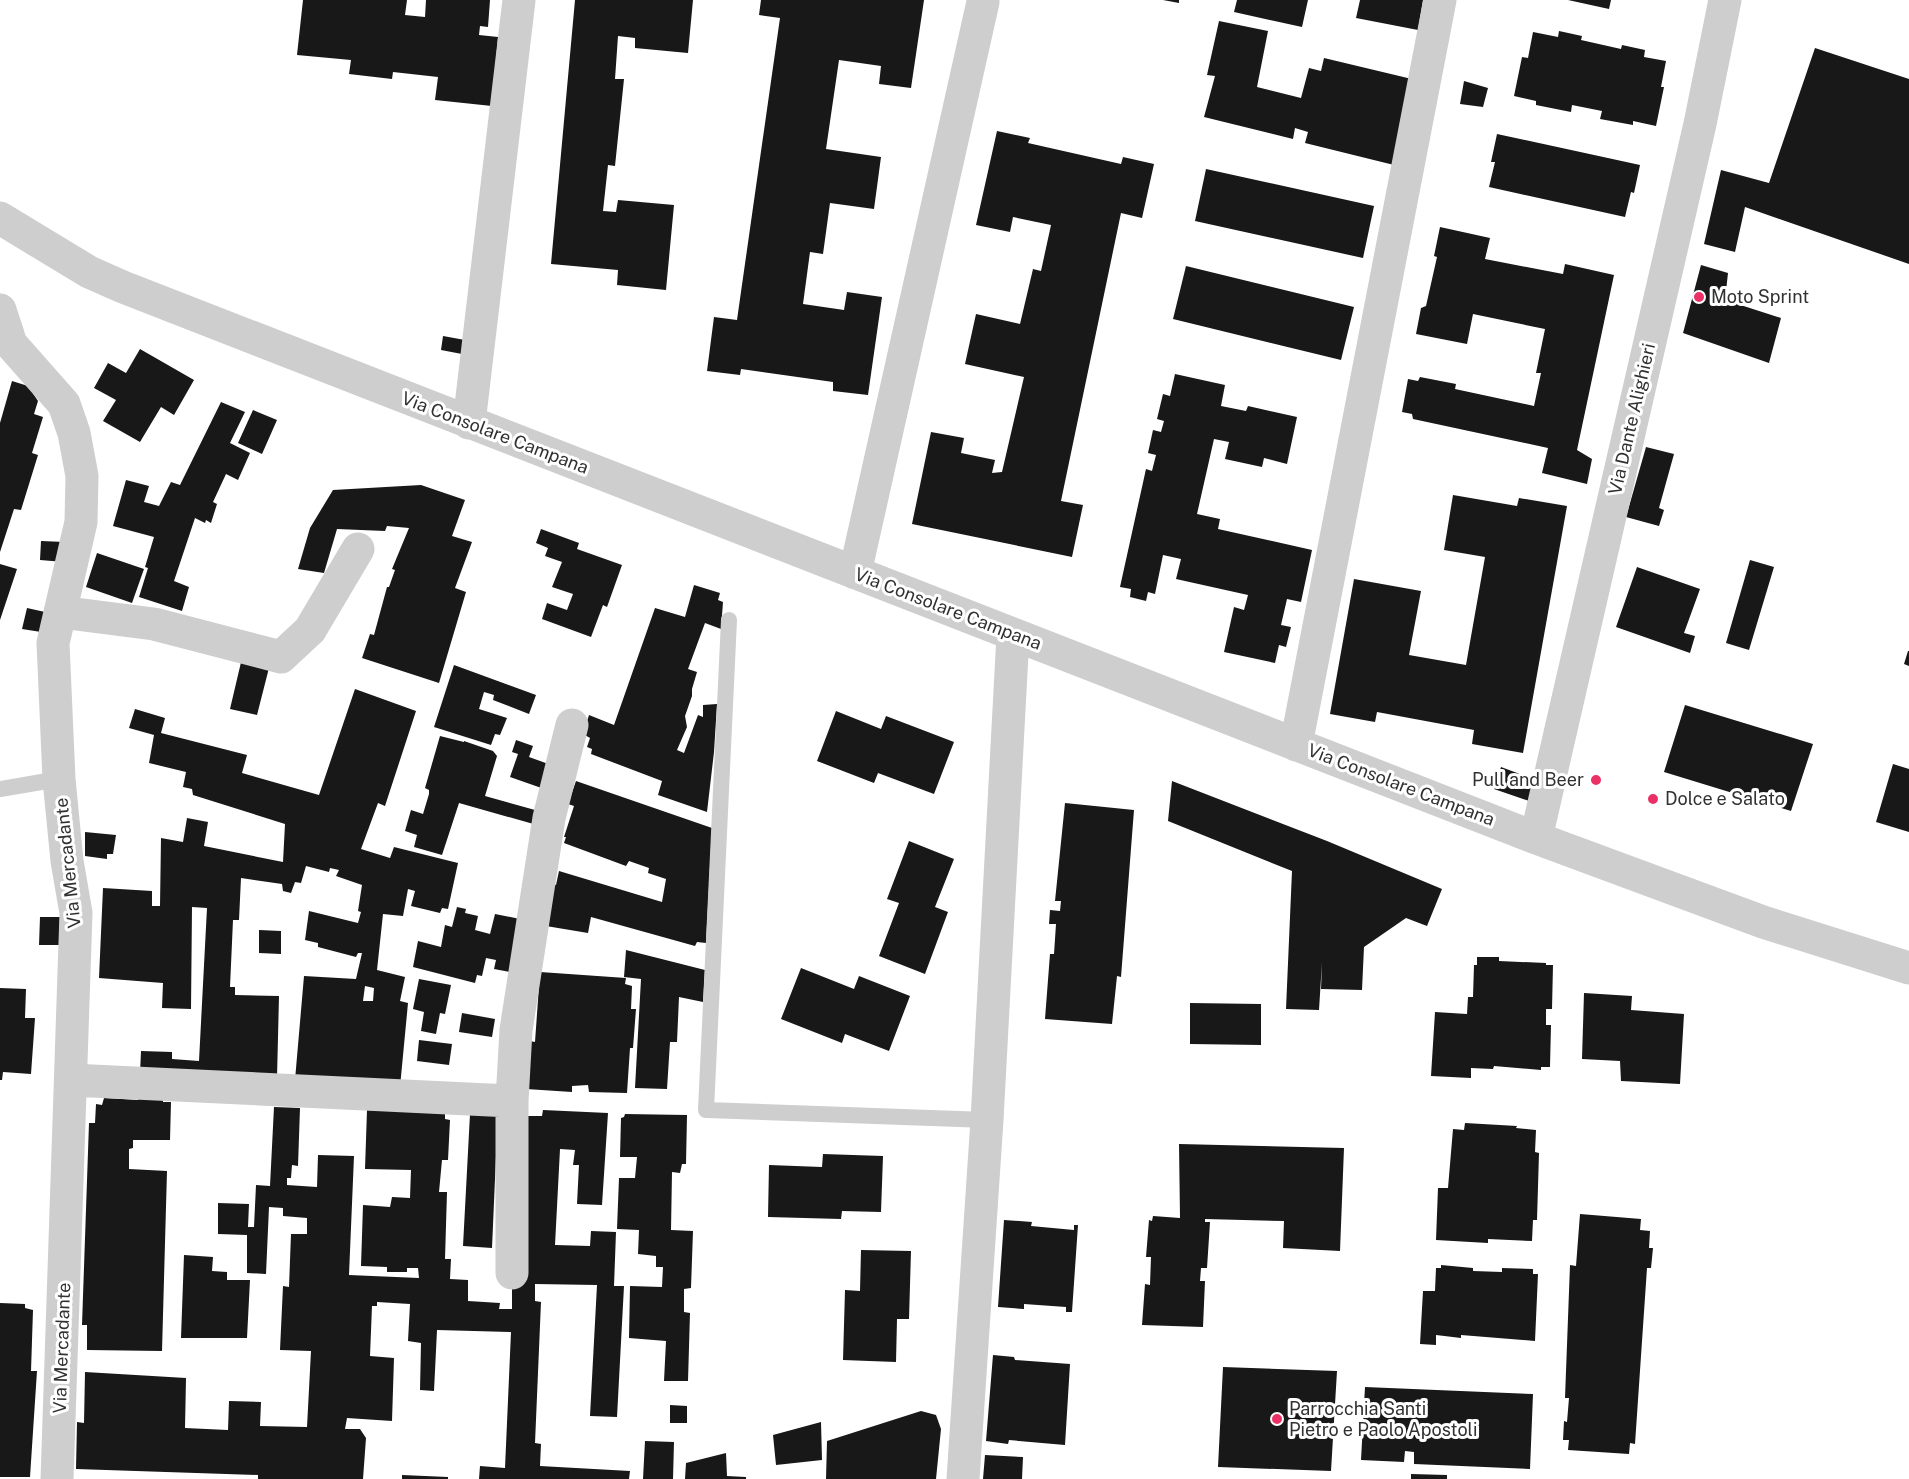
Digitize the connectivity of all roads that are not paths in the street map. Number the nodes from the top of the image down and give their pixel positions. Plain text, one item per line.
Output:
1 (519, 0) edge
2 (1440, 0) edge
3 (1725, 0) edge
4 (983, 2) dead end
5 (0, 218) edge
6 (0, 310) edge
7 (469, 423) junction
8 (358, 549) dead end
9 (855, 573) junction
10 (60, 612) junction
11 (729, 620) dead end
12 (1012, 635) junction
13 (572, 725) dead end
14 (1296, 745) junction
15 (58, 779) junction
16 (0, 789) edge
17 (1536, 838) junction
18 (1909, 968) edge
19 (71, 1080) junction
20 (512, 1101) junction
21 (987, 1120) junction
22 (512, 1273) dead end
23 (57, 1479) edge
24 (963, 1479) edge

1 - 7 street
2 - 14 street
3 - 17 street, Via Dante Alighieri
4 - 9 street
5 - 7 street, Via Consolare Campana
6 - 10 street, Via Mercadante
7 - 9 street, Via Consolare Campana
8 - 10 street
9 - 12 street, Via Consolare Campana
10 - 15 street, Via Mercadante
11 - 21 lane
12 - 14 street, Via Consolare Campana
12 - 21 street
13 - 20 street
14 - 17 street, Via Consolare Campana
15 - 16 lane
15 - 19 street, Via Mercadante
17 - 18 street, Via Consolare Campana
19 - 20 street
19 - 23 street, Via Mercadante
20 - 22 street
21 - 24 street

